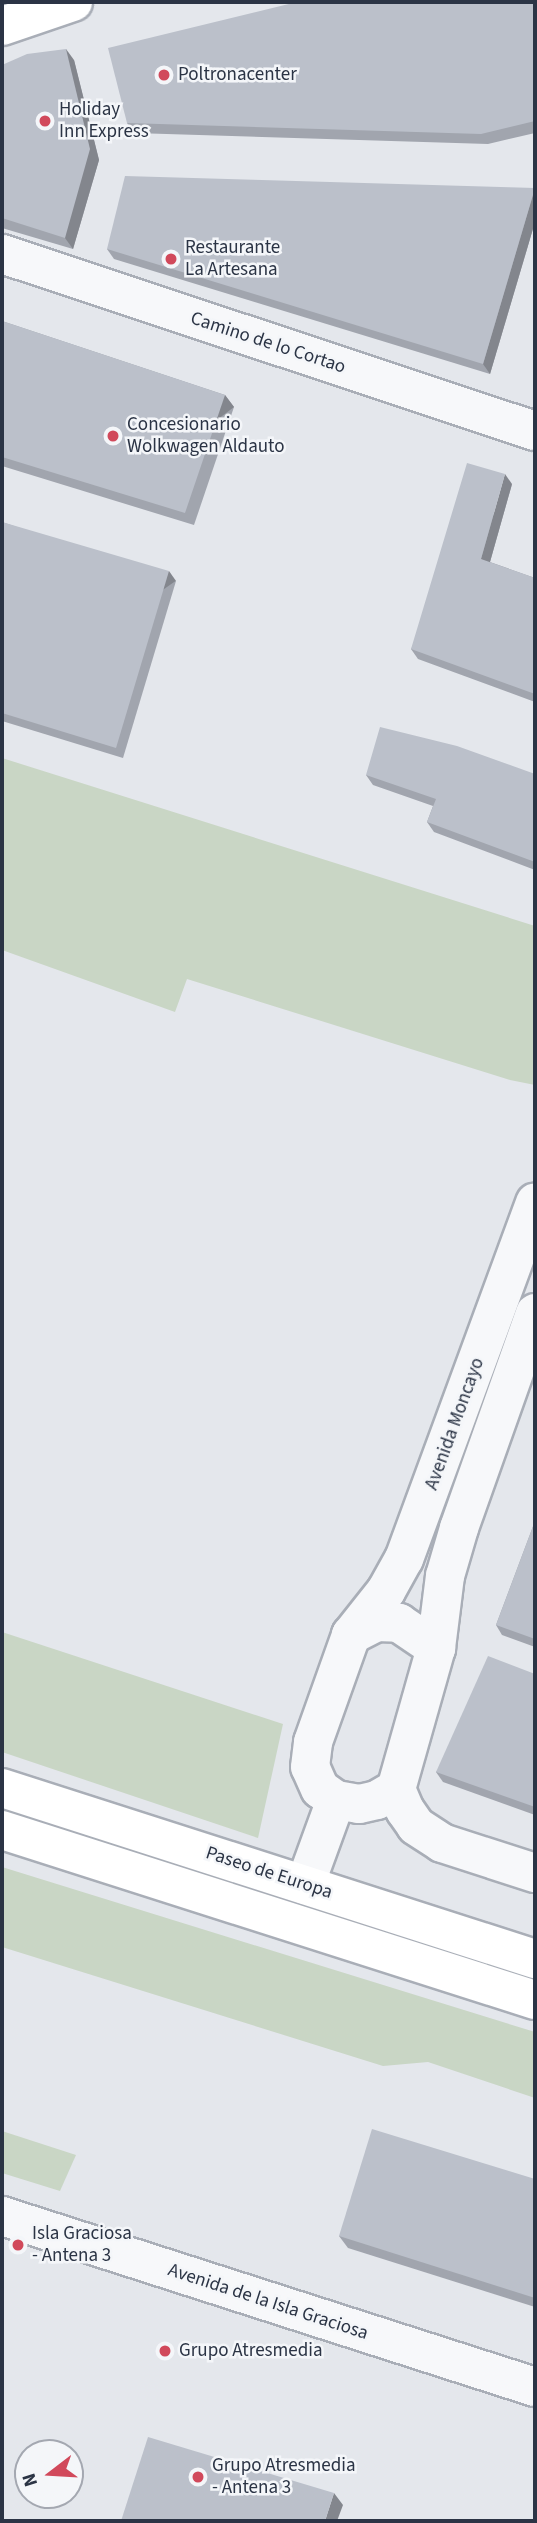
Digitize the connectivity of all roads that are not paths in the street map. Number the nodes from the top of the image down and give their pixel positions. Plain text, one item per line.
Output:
1 (73, 2) edge
2 (2, 26) edge
3 (2, 254) edge
4 (535, 431) edge
5 (535, 1202) edge
6 (535, 1313) edge
7 (351, 1635) junction
8 (436, 1648) junction
9 (2, 1788) edge
10 (396, 1789) junction
11 (336, 1800) junction
12 (2, 1830) edge
13 (535, 1873) edge
14 (305, 1885) junction
15 (535, 1959) edge
16 (535, 2000) edge
17 (2, 2216) edge
18 (535, 2387) edge

1 - 2 main road
3 - 4 street, Camino de lo Cortao
5 - 7 street, Avenida Moncayo
6 - 8 street, Avenida Moncayo
7 - 8 street
7 - 11 street, Avenida Moncayo
8 - 10 street, Avenida Moncayo
9 - 14 main road, Paseo de Europa
10 - 11 street
10 - 13 street
11 - 14 street
12 - 16 main road, Paseo de Europa
14 - 15 main road, Paseo de Europa
17 - 18 street, Avenida de la Isla Graciosa

